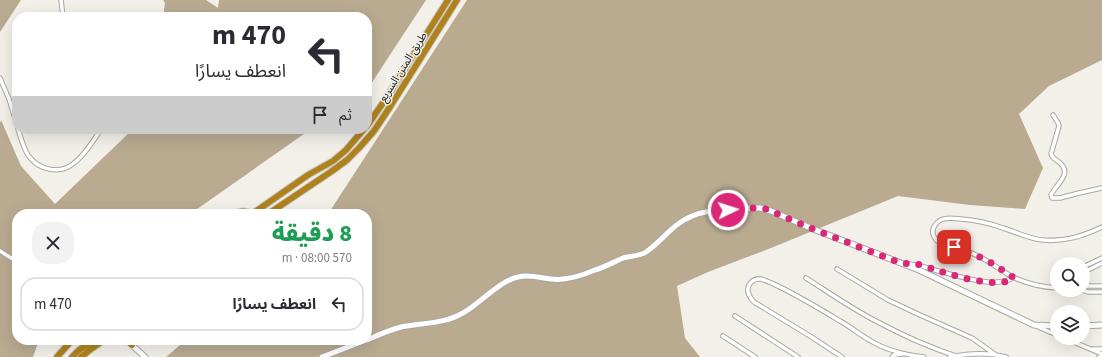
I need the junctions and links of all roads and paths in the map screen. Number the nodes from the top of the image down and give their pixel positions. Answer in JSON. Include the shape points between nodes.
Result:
{"nodes":[{"id":1,"x":61,"y":0,"type":"edge"},
{"id":2,"x":448,"y":0,"type":"edge"},
{"id":3,"x":457,"y":0,"type":"edge"},
{"id":4,"x":62,"y":12,"type":"edge"},
{"id":5,"x":0,"y":78,"type":"edge"},
{"id":6,"x":12,"y":109,"type":"edge"},
{"id":7,"x":1053,"y":115,"type":"dead end"},
{"id":8,"x":372,"y":119,"type":"edge"},
{"id":9,"x":372,"y":133,"type":"edge"},
{"id":10,"x":20,"y":134,"type":"edge"},
{"id":11,"x":98,"y":134,"type":"edge"},
{"id":12,"x":360,"y":134,"type":"edge"},
{"id":13,"x":371,"y":134,"type":"edge"},
{"id":14,"x":1102,"y":188,"type":"edge"},
{"id":15,"x":258,"y":209,"type":"edge"},
{"id":16,"x":275,"y":209,"type":"edge"},
{"id":17,"x":1102,"y":227,"type":"edge"},
{"id":18,"x":0,"y":251,"type":"edge"},
{"id":19,"x":12,"y":258,"type":"edge"},
{"id":20,"x":1102,"y":258,"type":"edge"},
{"id":21,"x":1102,"y":263,"type":"edge"},
{"id":22,"x":903,"y":264,"type":"junction"},
{"id":23,"x":1090,"y":264,"type":"edge"},
{"id":24,"x":837,"y":269,"type":"dead end"},
{"id":25,"x":1090,"y":269,"type":"edge"},
{"id":26,"x":806,"y":278,"type":"dead end"},
{"id":27,"x":1014,"y":278,"type":"junction"},
{"id":28,"x":1102,"y":286,"type":"edge"},
{"id":29,"x":1050,"y":287,"type":"edge"},
{"id":30,"x":1090,"y":287,"type":"edge"},
{"id":31,"x":1090,"y":292,"type":"edge"},
{"id":32,"x":1102,"y":292,"type":"edge"},
{"id":33,"x":735,"y":316,"type":"dead end"},
{"id":34,"x":1034,"y":325,"type":"junction"},
{"id":35,"x":1102,"y":325,"type":"edge"},
{"id":36,"x":1050,"y":326,"type":"edge"},
{"id":37,"x":1090,"y":326,"type":"edge"},
{"id":38,"x":1050,"y":332,"type":"edge"},
{"id":39,"x":722,"y":336,"type":"dead end"},
{"id":40,"x":372,"y":338,"type":"edge"},
{"id":41,"x":68,"y":345,"type":"edge"},
{"id":42,"x":86,"y":345,"type":"edge"},
{"id":43,"x":96,"y":345,"type":"edge"},
{"id":44,"x":133,"y":345,"type":"edge"},
{"id":45,"x":353,"y":345,"type":"edge"},
{"id":46,"x":1081,"y":345,"type":"edge"},
{"id":47,"x":1091,"y":349,"type":"junction"},
{"id":48,"x":1102,"y":349,"type":"edge"},
{"id":49,"x":904,"y":353,"type":"junction"},
{"id":50,"x":996,"y":354,"type":"junction"},
{"id":51,"x":956,"y":356,"type":"junction"},
{"id":52,"x":1101,"y":356,"type":"edge"},
{"id":53,"x":57,"y":357,"type":"edge"},
{"id":54,"x":72,"y":357,"type":"edge"},
{"id":55,"x":81,"y":357,"type":"edge"},
{"id":56,"x":145,"y":357,"type":"edge"},
{"id":57,"x":322,"y":357,"type":"edge"},
{"id":58,"x":755,"y":357,"type":"edge"},
{"id":59,"x":798,"y":357,"type":"edge"},
{"id":60,"x":842,"y":357,"type":"edge"},
{"id":61,"x":892,"y":357,"type":"edge"},
{"id":62,"x":924,"y":357,"type":"edge"},
{"id":63,"x":950,"y":357,"type":"edge"},
{"id":64,"x":1006,"y":357,"type":"edge"}],
"edges":[{"from":1,"to":4,"type":"street"},
{"from":2,"to":8,"type":"highway","name":"طريق المتن السريع"},
{"from":3,"to":9,"type":"highway","name":"طريق المتن السريع"},
{"from":5,"to":6,"type":"street"},
{"from":7,"to":14,"type":"street","via":[[1059,126],[1051,154],[1064,168],[1064,172],[1052,192],[1052,198]]},
{"from":10,"to":11,"type":"street","via":[[29,157],[44,168],[57,170],[75,163]]},
{"from":12,"to":15,"type":"highway","via":[[333,160]]},
{"from":13,"to":16,"type":"highway","name":"طريق المتن السريع","via":[[347,160]]},
{"from":17,"to":27,"type":"street","via":[[1063,240],[1038,240],[982,221],[945,218],[936,224],[933,234],[938,241],[976,255]]},
{"from":18,"to":19,"type":"street"},
{"from":20,"to":23,"type":"street"},
{"from":21,"to":25,"type":"street"},
{"from":22,"to":27,"type":"street","via":[[913,264],[993,283]]},
{"from":22,"to":34,"type":"main road"},
{"from":22,"to":40,"type":"main road","via":[[766,209],[711,211],[691,216],[681,222],[645,253],[623,258],[597,270],[569,278],[555,280],[531,276],[517,277],[455,317],[395,329]]},
{"from":24,"to":50,"type":"street","via":[[888,300],[972,338]]},
{"from":26,"to":51,"type":"street","via":[[873,320]]},
{"from":27,"to":29,"type":"street"},
{"from":28,"to":30,"type":"street"},
{"from":31,"to":32,"type":"street"},
{"from":33,"to":59,"type":"street"},
{"from":34,"to":36,"type":"main road"},
{"from":34,"to":38,"type":"street"},
{"from":35,"to":37,"type":"main road"},
{"from":39,"to":58,"type":"street"},
{"from":41,"to":53,"type":"highway"},
{"from":42,"to":54,"type":"highway"},
{"from":43,"to":55,"type":"highway"},
{"from":44,"to":56,"type":"main road"},
{"from":45,"to":57,"type":"main road"},
{"from":46,"to":47,"type":"street"},
{"from":47,"to":48,"type":"street"},
{"from":47,"to":52,"type":"street"},
{"from":49,"to":60,"type":"street","via":[[871,341],[841,321],[775,285],[761,280],[750,282],[748,294],[754,302]]},
{"from":49,"to":61,"type":"street"},
{"from":49,"to":62,"type":"street"},
{"from":50,"to":51,"type":"street"},
{"from":50,"to":64,"type":"street"},
{"from":51,"to":63,"type":"street"}]}
